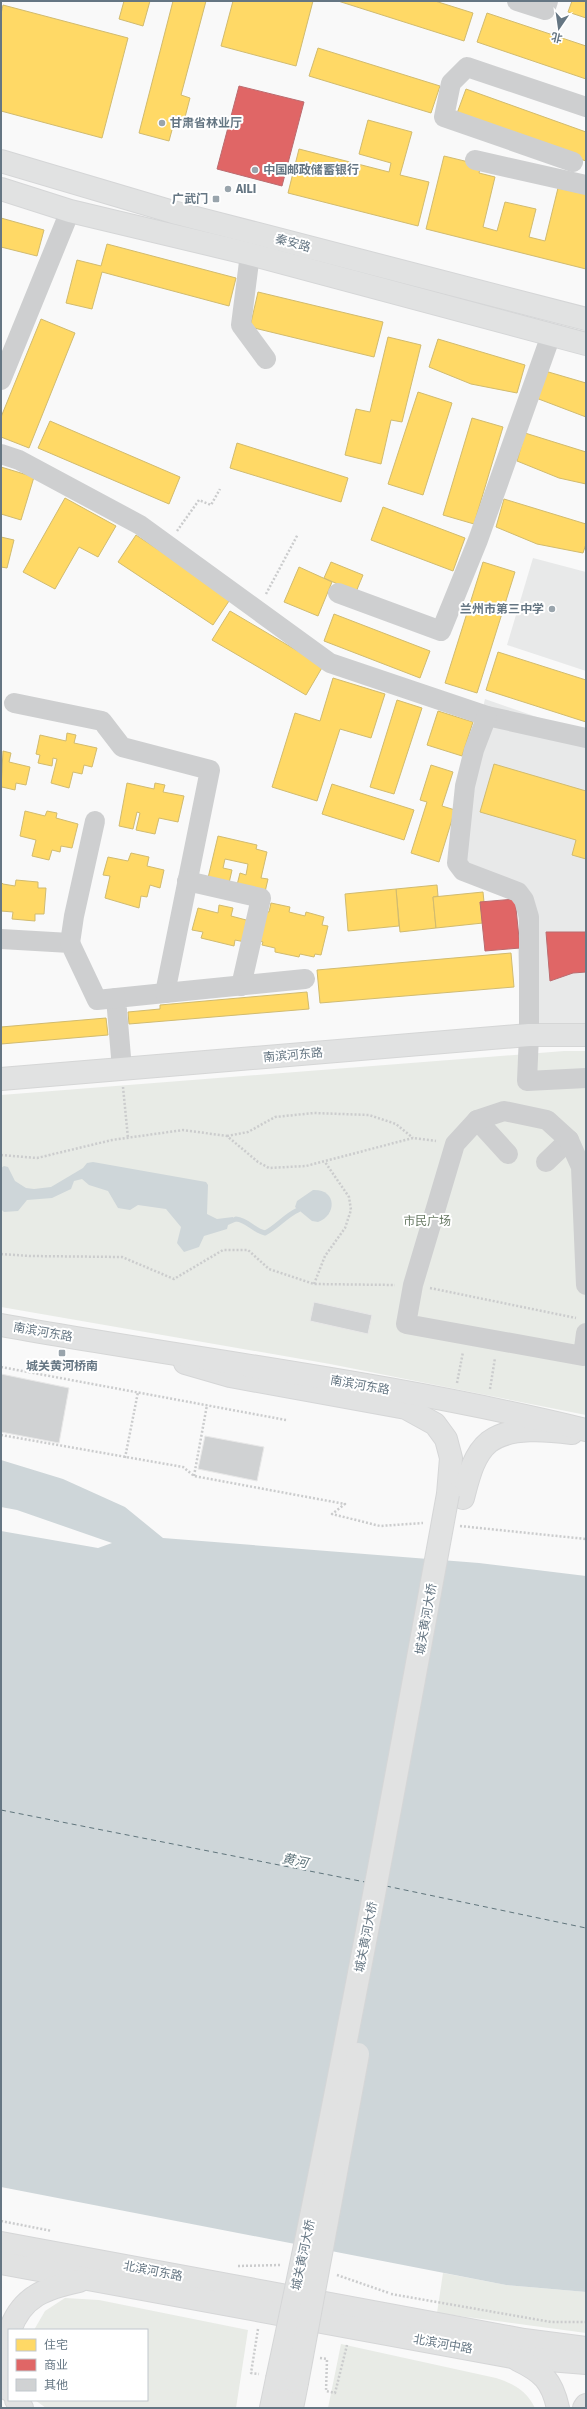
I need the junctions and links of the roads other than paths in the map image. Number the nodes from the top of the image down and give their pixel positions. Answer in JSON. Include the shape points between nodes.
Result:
{"nodes":[{"id":1,"x":517,"y":1,"type":"edge"},
{"id":2,"x":548,"y":1,"type":"edge"},
{"id":3,"x":586,"y":107,"type":"edge"},
{"id":4,"x":475,"y":160,"type":"dead end"},
{"id":5,"x":1,"y":161,"type":"edge"},
{"id":6,"x":573,"y":162,"type":"dead end"},
{"id":7,"x":586,"y":185,"type":"edge"},
{"id":8,"x":1,"y":189,"type":"edge"},
{"id":9,"x":70,"y":211,"type":"junction"},
{"id":10,"x":250,"y":254,"type":"junction"},
{"id":11,"x":586,"y":319,"type":"edge"},
{"id":12,"x":551,"y":335,"type":"junction"},
{"id":13,"x":586,"y":344,"type":"edge"},
{"id":14,"x":266,"y":359,"type":"dead end"},
{"id":15,"x":1,"y":380,"type":"edge"},
{"id":16,"x":1,"y":454,"type":"edge"},
{"id":17,"x":338,"y":593,"type":"dead end"},
{"id":18,"x":14,"y":703,"type":"dead end"},
{"id":19,"x":487,"y":716,"type":"junction"},
{"id":20,"x":586,"y":738,"type":"edge"},
{"id":21,"x":95,"y":821,"type":"dead end"},
{"id":22,"x":187,"y":881,"type":"junction"},
{"id":23,"x":1,"y":939,"type":"edge"},
{"id":24,"x":70,"y":943,"type":"junction"},
{"id":25,"x":305,"y":979,"type":"dead end"},
{"id":26,"x":241,"y":986,"type":"junction"},
{"id":27,"x":164,"y":993,"type":"junction"},
{"id":28,"x":116,"y":998,"type":"junction"},
{"id":29,"x":530,"y":1035,"type":"junction"},
{"id":30,"x":586,"y":1035,"type":"edge"},
{"id":31,"x":122,"y":1069,"type":"junction"},
{"id":32,"x":586,"y":1078,"type":"edge"},
{"id":33,"x":1,"y":1079,"type":"edge"},
{"id":34,"x":477,"y":1120,"type":"junction"},
{"id":35,"x":569,"y":1140,"type":"junction"},
{"id":36,"x":508,"y":1154,"type":"dead end"},
{"id":37,"x":546,"y":1162,"type":"dead end"},
{"id":38,"x":586,"y":1285,"type":"edge"},
{"id":39,"x":1,"y":1324,"type":"edge"},
{"id":40,"x":582,"y":1326,"type":"edge"},
{"id":41,"x":131,"y":1348,"type":"junction"},
{"id":42,"x":586,"y":1430,"type":"edge"},
{"id":43,"x":586,"y":1435,"type":"edge"},
{"id":44,"x":456,"y":1496,"type":"junction"},
{"id":45,"x":1,"y":2242,"type":"edge"},
{"id":46,"x":68,"y":2255,"type":"junction"},
{"id":47,"x":5,"y":2266,"type":"edge"},
{"id":48,"x":310,"y":2267,"type":"junction"},
{"id":49,"x":89,"y":2279,"type":"junction"},
{"id":50,"x":302,"y":2309,"type":"junction"},
{"id":51,"x":10,"y":2329,"type":"edge"},
{"id":52,"x":8,"y":2345,"type":"edge"},
{"id":53,"x":560,"y":2346,"type":"junction"},
{"id":54,"x":586,"y":2348,"type":"edge"},
{"id":55,"x":512,"y":2357,"type":"junction"},
{"id":56,"x":586,"y":2363,"type":"edge"},
{"id":57,"x":278,"y":2377,"type":"junction"},
{"id":58,"x":1,"y":2378,"type":"edge"},
{"id":59,"x":8,"y":2382,"type":"edge"},
{"id":60,"x":8,"y":2389,"type":"edge"},
{"id":61,"x":1,"y":2402,"type":"edge"},
{"id":62,"x":586,"y":2405,"type":"edge"},
{"id":63,"x":5,"y":2408,"type":"edge"},
{"id":64,"x":271,"y":2408,"type":"edge"},
{"id":65,"x":292,"y":2408,"type":"edge"},
{"id":66,"x":558,"y":2408,"type":"edge"},
{"id":67,"x":584,"y":2408,"type":"edge"}],
"edges":[{"from":1,"to":2,"type":"street","via":[[545,10]]},
{"from":3,"to":6,"type":"street","via":[[467,67],[451,83],[444,117]]},
{"from":4,"to":7,"type":"street"},
{"from":5,"to":11,"type":"main road","name":"秦安路","via":[[174,212]]},
{"from":8,"to":9,"type":"main road","name":"秦安路"},
{"from":9,"to":10,"type":"main road","name":"秦安路"},
{"from":9,"to":15,"type":"street"},
{"from":10,"to":12,"type":"main road","name":"秦安路"},
{"from":10,"to":14,"type":"street","via":[[241,325]]},
{"from":12,"to":13,"type":"main road","name":"秦安路"},
{"from":12,"to":17,"type":"street","via":[[478,540],[441,631]]},
{"from":16,"to":19,"type":"street","via":[[19,460],[140,525],[330,662]]},
{"from":18,"to":22,"type":"street","via":[[102,721],[122,747],[210,770]]},
{"from":19,"to":20,"type":"street"},
{"from":19,"to":29,"type":"street","via":[[474,750],[465,786],[457,863],[463,871],[518,892],[524,900],[529,917]]},
{"from":21,"to":24,"type":"street"},
{"from":22,"to":26,"type":"street","via":[[261,898]]},
{"from":22,"to":27,"type":"street"},
{"from":23,"to":24,"type":"street"},
{"from":24,"to":28,"type":"street","via":[[97,1000]]},
{"from":25,"to":26,"type":"street"},
{"from":26,"to":27,"type":"street"},
{"from":27,"to":28,"type":"street"},
{"from":28,"to":31,"type":"street"},
{"from":29,"to":30,"type":"main road","name":"南滨河东路"},
{"from":29,"to":31,"type":"main road","name":"南滨河东路"},
{"from":29,"to":32,"type":"street","via":[[527,1081]]},
{"from":31,"to":33,"type":"main road","name":"南滨河东路"},
{"from":34,"to":35,"type":"street","via":[[504,1110],[547,1120]]},
{"from":34,"to":36,"type":"street"},
{"from":34,"to":40,"type":"street","via":[[455,1144],[413,1285],[406,1324],[583,1356]]},
{"from":35,"to":37,"type":"street"},
{"from":35,"to":38,"type":"street","via":[[581,1167]]},
{"from":39,"to":41,"type":"main road","name":"南滨河东路"},
{"from":41,"to":42,"type":"main road","name":"南滨河东路","via":[[344,1382],[531,1417]]},
{"from":41,"to":44,"type":"main road","name":"南滨河东路","via":[[230,1376],[406,1408],[435,1424],[446,1439]]},
{"from":43,"to":44,"type":"main road","via":[[556,1431],[523,1432],[505,1435],[489,1442],[476,1458]]},
{"from":44,"to":48,"type":"main road","name":"城关黄河大桥","bridge":true},
{"from":45,"to":46,"type":"main road","name":"北滨河东路"},
{"from":46,"to":47,"type":"main road","via":[[33,2257]]},
{"from":46,"to":50,"type":"main road","name":"北滨河东路"},
{"from":47,"to":49,"type":"main road","name":"北滨河东路"},
{"from":48,"to":57,"type":"main road","name":"城关黄河大桥","bridge":true},
{"from":48,"to":57,"type":"main road","name":"城关黄河大桥","bridge":true,"via":[[302,2353]]},
{"from":49,"to":50,"type":"main road","name":"北滨河东路","via":[[261,2311]]},
{"from":49,"to":51,"type":"main road","via":[[50,2288],[37,2295],[16,2314]]},
{"from":50,"to":53,"type":"main road","name":"北滨河中路"},
{"from":50,"to":55,"type":"main road","name":"北滨河中路","via":[[351,2327]]},
{"from":52,"to":59,"type":"main road"},
{"from":53,"to":54,"type":"main road","name":"北滨河中路"},
{"from":53,"to":56,"type":"main road"},
{"from":55,"to":56,"type":"main road","name":"北滨河中路"},
{"from":55,"to":66,"type":"main road","via":[[536,2369],[549,2381]]},
{"from":57,"to":64,"type":"main road"},
{"from":57,"to":65,"type":"main road"},
{"from":58,"to":60,"type":"main road"},
{"from":61,"to":63,"type":"main road"},
{"from":62,"to":67,"type":"main road"}]}
